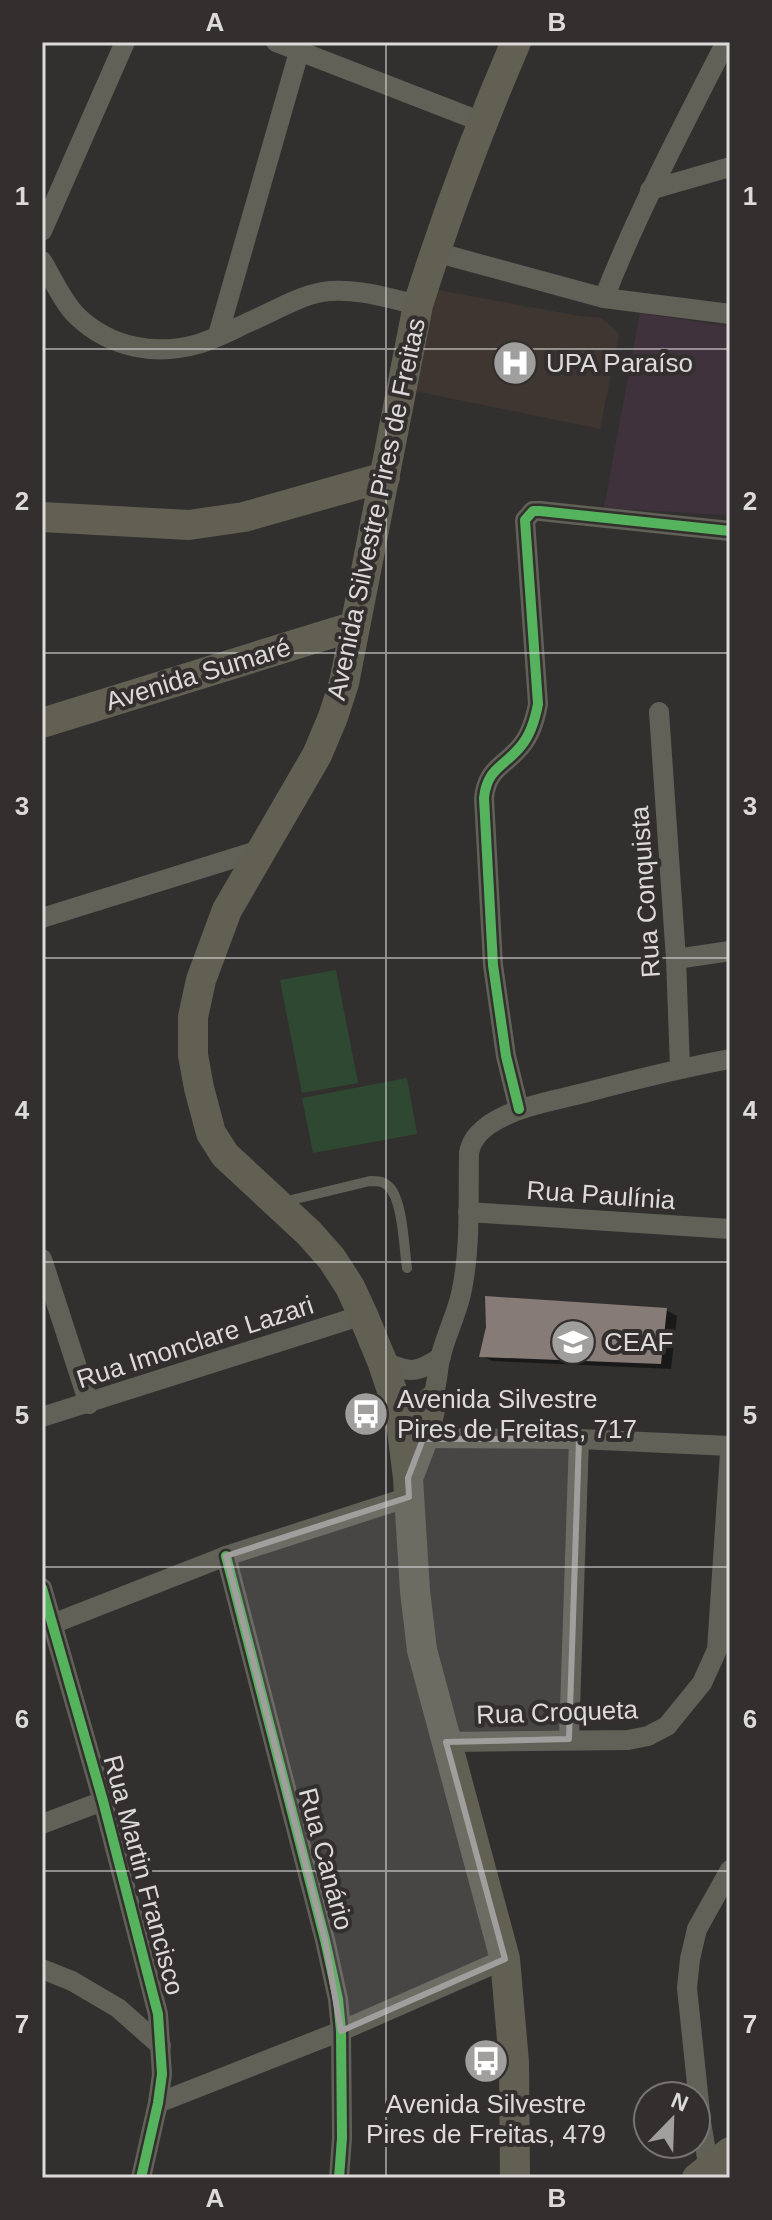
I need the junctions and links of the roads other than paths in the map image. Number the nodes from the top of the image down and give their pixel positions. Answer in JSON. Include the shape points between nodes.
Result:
{"nodes":[{"id":1,"x":125,"y":42,"type":"edge"},
{"id":2,"x":276,"y":42,"type":"edge"},
{"id":3,"x":516,"y":42,"type":"edge"},
{"id":4,"x":726,"y":42,"type":"edge"},
{"id":5,"x":299,"y":52,"type":"junction"},
{"id":6,"x":482,"y":122,"type":"junction"},
{"id":7,"x":730,"y":167,"type":"edge"},
{"id":8,"x":650,"y":190,"type":"junction"},
{"id":9,"x":42,"y":231,"type":"edge"},
{"id":10,"x":435,"y":252,"type":"junction"},
{"id":11,"x":42,"y":261,"type":"edge"},
{"id":12,"x":604,"y":298,"type":"junction"},
{"id":13,"x":418,"y":305,"type":"junction"},
{"id":14,"x":730,"y":314,"type":"edge"},
{"id":15,"x":218,"y":335,"type":"junction"},
{"id":16,"x":385,"y":477,"type":"junction"},
{"id":17,"x":42,"y":517,"type":"edge"},
{"id":18,"x":730,"y":531,"type":"edge"},
{"id":19,"x":355,"y":626,"type":"junction"},
{"id":20,"x":659,"y":712,"type":"dead end"},
{"id":21,"x":42,"y":723,"type":"edge"},
{"id":22,"x":263,"y":849,"type":"junction"},
{"id":23,"x":42,"y":918,"type":"edge"},
{"id":24,"x":730,"y":951,"type":"edge"},
{"id":25,"x":676,"y":959,"type":"junction"},
{"id":26,"x":730,"y":1059,"type":"edge"},
{"id":27,"x":680,"y":1068,"type":"junction"},
{"id":28,"x":519,"y":1109,"type":"junction"},
{"id":29,"x":277,"y":1203,"type":"junction"},
{"id":30,"x":468,"y":1212,"type":"junction"},
{"id":31,"x":730,"y":1229,"type":"edge"},
{"id":32,"x":42,"y":1259,"type":"edge"},
{"id":33,"x":407,"y":1268,"type":"dead end"},
{"id":34,"x":363,"y":1315,"type":"junction"},
{"id":35,"x":441,"y":1357,"type":"junction"},
{"id":36,"x":382,"y":1361,"type":"junction"},
{"id":37,"x":432,"y":1401,"type":"joint"},
{"id":38,"x":89,"y":1404,"type":"junction"},
{"id":39,"x":42,"y":1417,"type":"edge"},
{"id":40,"x":409,"y":1430,"type":"junction"},
{"id":41,"x":579,"y":1439,"type":"junction"},
{"id":42,"x":730,"y":1446,"type":"edge"},
{"id":43,"x":730,"y":1453,"type":"edge"},
{"id":44,"x":409,"y":1488,"type":"junction"},
{"id":45,"x":226,"y":1556,"type":"junction"},
{"id":46,"x":42,"y":1588,"type":"edge"},
{"id":47,"x":47,"y":1626,"type":"edge"},
{"id":48,"x":569,"y":1739,"type":"junction"},
{"id":49,"x":446,"y":1742,"type":"junction"},
{"id":50,"x":103,"y":1801,"type":"junction"},
{"id":51,"x":42,"y":1824,"type":"edge"},
{"id":52,"x":730,"y":1870,"type":"edge"},
{"id":53,"x":505,"y":1959,"type":"junction"},
{"id":54,"x":42,"y":1969,"type":"edge"},
{"id":55,"x":341,"y":2031,"type":"junction"},
{"id":56,"x":161,"y":2046,"type":"junction"},
{"id":57,"x":158,"y":2103,"type":"junction"},
{"id":58,"x":712,"y":2167,"type":"edge"},
{"id":59,"x":141,"y":2178,"type":"edge"},
{"id":60,"x":339,"y":2178,"type":"edge"},
{"id":61,"x":515,"y":2178,"type":"edge"}],
"edges":[{"from":1,"to":9,"type":"street"},
{"from":2,"to":5,"type":"street"},
{"from":3,"to":6,"type":"main road","name":"Avenida Silvestre Pires de Freitas"},
{"from":4,"to":8,"type":"street"},
{"from":5,"to":6,"type":"street"},
{"from":5,"to":15,"type":"street"},
{"from":6,"to":10,"type":"main road","name":"Avenida Silvestre Pires de Freitas"},
{"from":7,"to":8,"type":"street"},
{"from":8,"to":12,"type":"street"},
{"from":10,"to":12,"type":"street"},
{"from":10,"to":13,"type":"main road","name":"Avenida Silvestre Pires de Freitas"},
{"from":11,"to":15,"type":"street","via":[[77,316],[128,347],[162,350]]},
{"from":12,"to":14,"type":"street"},
{"from":13,"to":15,"type":"street","via":[[340,290],[321,292]]},
{"from":13,"to":16,"type":"main road","name":"Avenida Silvestre Pires de Freitas"},
{"from":16,"to":17,"type":"main road","via":[[244,517],[189,525]]},
{"from":16,"to":19,"type":"main road","name":"Avenida Silvestre Pires de Freitas"},
{"from":18,"to":28,"type":"street","via":[[540,511],[525,520],[536,717],[523,744],[489,775],[484,798],[493,965]]},
{"from":19,"to":21,"type":"main road","name":"Avenida Sumaré"},
{"from":19,"to":22,"type":"main road","name":"Avenida Silvestre Pires de Freitas","via":[[333,717]]},
{"from":20,"to":25,"type":"street","name":"Rua Conquista"},
{"from":22,"to":23,"type":"street"},
{"from":22,"to":29,"type":"main road","name":"Avenida Silvestre Pires de Freitas","via":[[227,910],[201,980],[193,1017],[193,1055],[211,1133],[225,1155]]},
{"from":24,"to":25,"type":"street"},
{"from":25,"to":27,"type":"street","name":"Rua Conquista"},
{"from":26,"to":27,"type":"street"},
{"from":27,"to":28,"type":"street"},
{"from":28,"to":30,"type":"street","via":[[492,1123],[471,1143]]},
{"from":29,"to":33,"type":"lane","via":[[381,1181],[397,1198]]},
{"from":29,"to":34,"type":"main road","name":"Avenida Silvestre Pires de Freitas","via":[[332,1259]]},
{"from":30,"to":31,"type":"street","name":"Rua Paulínia"},
{"from":30,"to":35,"type":"street","via":[[461,1293]]},
{"from":32,"to":38,"type":"street"},
{"from":34,"to":36,"type":"main road","name":"Avenida Silvestre Pires de Freitas"},
{"from":34,"to":38,"type":"street","name":"Rua Imonclare Lazari"},
{"from":35,"to":36,"type":"street","via":[[414,1371]]},
{"from":35,"to":37,"type":"street"},
{"from":36,"to":40,"type":"main road","name":"Avenida Silvestre Pires de Freitas"},
{"from":37,"to":40,"type":"main road"},
{"from":38,"to":39,"type":"street","name":"Rua Imonclare Lazari"},
{"from":40,"to":41,"type":"street"},
{"from":40,"to":44,"type":"main road"},
{"from":41,"to":42,"type":"street"},
{"from":41,"to":48,"type":"street"},
{"from":43,"to":48,"type":"street","name":"Rua Croqueta","via":[[717,1650],[706,1675],[667,1726],[648,1736]]},
{"from":44,"to":45,"type":"street"},
{"from":44,"to":49,"type":"main road","via":[[422,1650]]},
{"from":45,"to":47,"type":"street"},
{"from":45,"to":55,"type":"street","name":"Rua Canário","via":[[325,1940]]},
{"from":46,"to":47,"type":"street","name":"Rua Martin Francisco"},
{"from":47,"to":50,"type":"street","name":"Rua Martin Francisco"},
{"from":48,"to":49,"type":"street","name":"Rua Croqueta"},
{"from":49,"to":53,"type":"main road"},
{"from":50,"to":51,"type":"street"},
{"from":50,"to":56,"type":"street","name":"Rua Martin Francisco","via":[[154,1999]]},
{"from":52,"to":58,"type":"street","via":[[697,1929],[687,1988],[701,2122]]},
{"from":53,"to":55,"type":"street"},
{"from":53,"to":61,"type":"main road","via":[[514,2062]]},
{"from":54,"to":56,"type":"street","via":[[118,2008]]},
{"from":55,"to":57,"type":"street"},
{"from":55,"to":60,"type":"street","name":"Rua Canário"},
{"from":56,"to":57,"type":"street","name":"Rua Martin Francisco"},
{"from":57,"to":59,"type":"street","name":"Rua Martin Francisco"}]}
